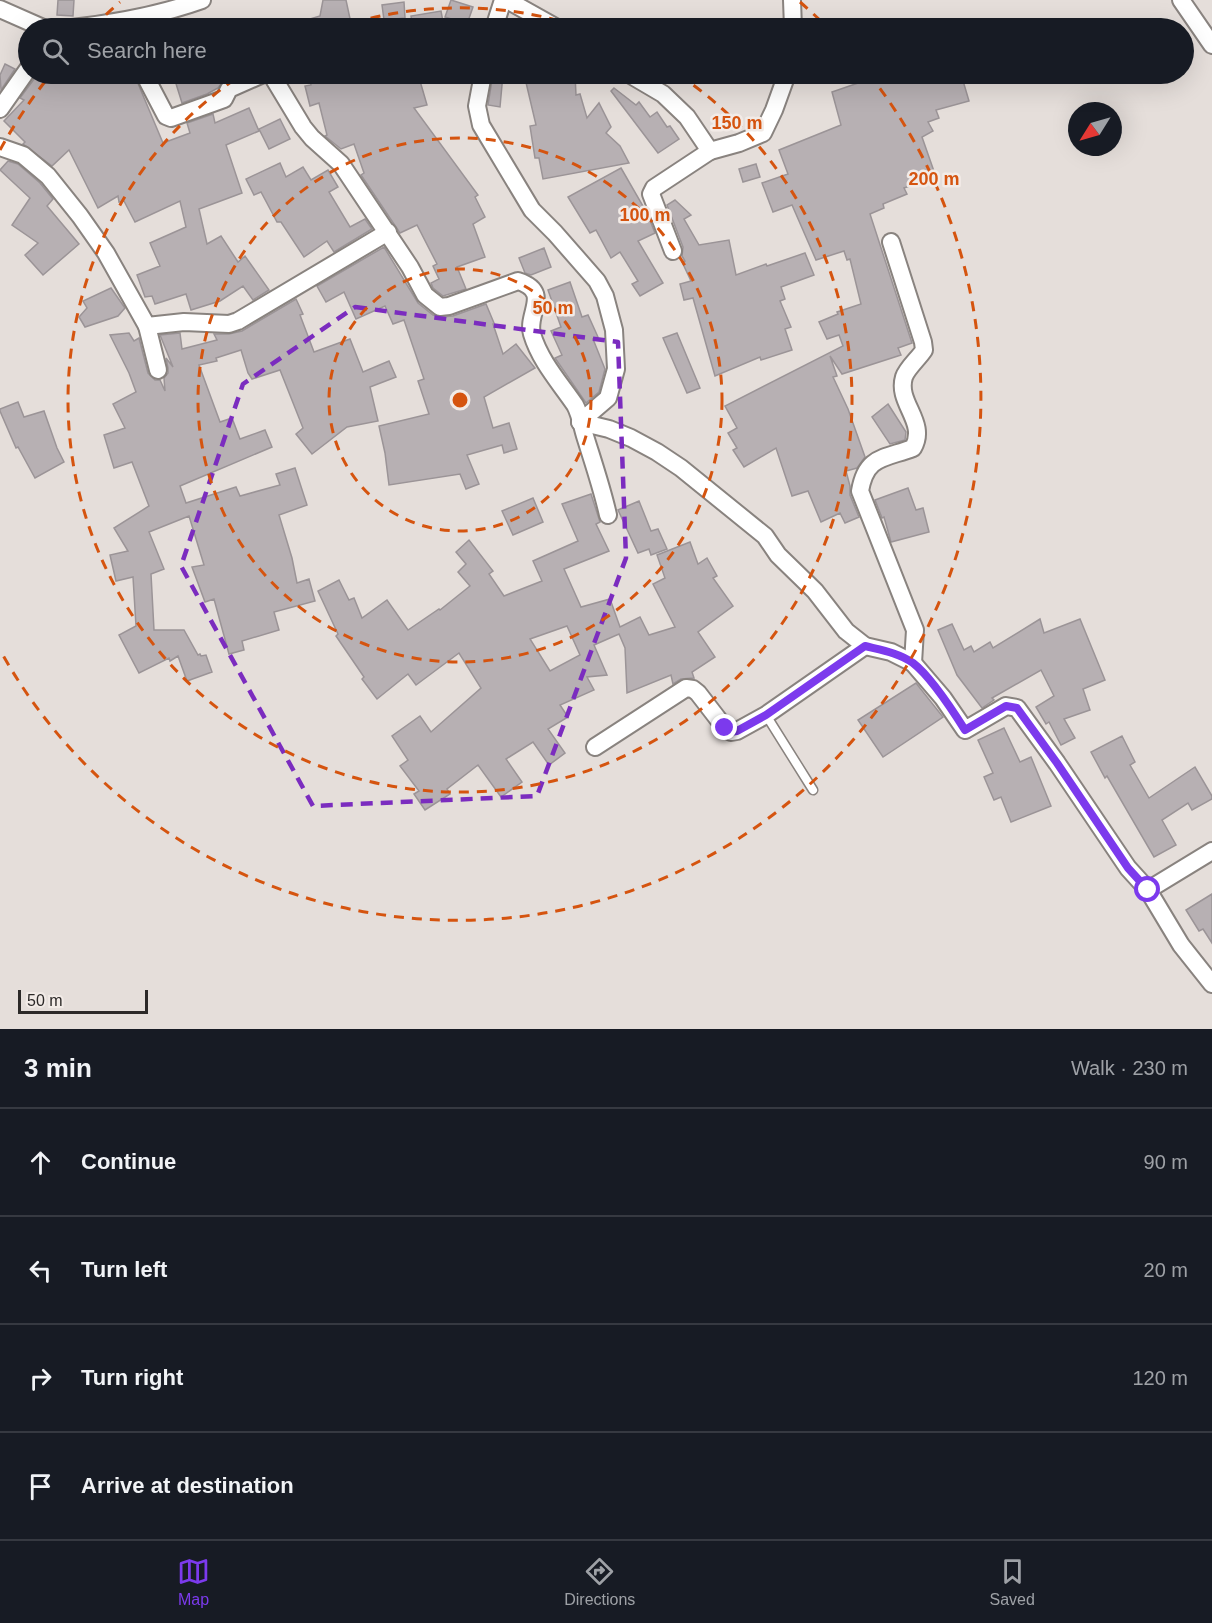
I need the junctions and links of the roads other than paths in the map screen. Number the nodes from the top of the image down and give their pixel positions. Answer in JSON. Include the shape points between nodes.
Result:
{"nodes":[{"id":1,"x":202,"y":0,"type":"edge"},
{"id":2,"x":505,"y":0,"type":"edge"},
{"id":3,"x":792,"y":0,"type":"edge"},
{"id":4,"x":1181,"y":0,"type":"edge"},
{"id":5,"x":0,"y":9,"type":"edge"},
{"id":6,"x":20,"y":18,"type":"edge"},
{"id":7,"x":147,"y":18,"type":"edge"},
{"id":8,"x":498,"y":18,"type":"edge"},
{"id":9,"x":538,"y":18,"type":"edge"},
{"id":10,"x":793,"y":18,"type":"edge"},
{"id":11,"x":1193,"y":18,"type":"edge"},
{"id":12,"x":1194,"y":19,"type":"edge"},
{"id":13,"x":1212,"y":45,"type":"edge"},
{"id":14,"x":18,"y":83,"type":"edge"},
{"id":15,"x":149,"y":84,"type":"edge"},
{"id":16,"x":240,"y":84,"type":"edge"},
{"id":17,"x":277,"y":84,"type":"edge"},
{"id":18,"x":481,"y":84,"type":"edge"},
{"id":19,"x":646,"y":84,"type":"edge"},
{"id":20,"x":784,"y":84,"type":"edge"},
{"id":21,"x":0,"y":109,"type":"edge"},
{"id":22,"x":0,"y":147,"type":"edge"},
{"id":23,"x":710,"y":151,"type":"junction"},
{"id":24,"x":388,"y":232,"type":"junction"},
{"id":25,"x":891,"y":242,"type":"dead end"},
{"id":26,"x":673,"y":251,"type":"dead end"},
{"id":27,"x":147,"y":326,"type":"junction"},
{"id":28,"x":158,"y":370,"type":"dead end"},
{"id":29,"x":580,"y":422,"type":"junction"},
{"id":30,"x":608,"y":515,"type":"dead end"},
{"id":31,"x":865,"y":646,"type":"junction"},
{"id":32,"x":913,"y":663,"type":"junction"},
{"id":33,"x":766,"y":715,"type":"junction"},
{"id":34,"x":595,"y":747,"type":"dead end"},
{"id":35,"x":813,"y":790,"type":"dead end"},
{"id":36,"x":1212,"y":851,"type":"edge"},
{"id":37,"x":1148,"y":890,"type":"junction"},
{"id":38,"x":1212,"y":984,"type":"edge"}],
"edges":[{"from":1,"to":7,"type":"street"},
{"from":2,"to":8,"type":"street"},
{"from":2,"to":9,"type":"street"},
{"from":3,"to":10,"type":"street"},
{"from":4,"to":11,"type":"street"},
{"from":5,"to":6,"type":"street"},
{"from":12,"to":13,"type":"street"},
{"from":14,"to":21,"type":"street"},
{"from":15,"to":16,"type":"street","via":[[166,116],[171,118],[224,99],[229,89]]},
{"from":17,"to":24,"type":"street","via":[[303,127],[341,164]]},
{"from":18,"to":29,"type":"street","via":[[477,106],[481,125],[532,210],[606,296],[614,330],[616,369],[608,398]]},
{"from":19,"to":23,"type":"street","via":[[687,117]]},
{"from":20,"to":23,"type":"street","via":[[763,133]]},
{"from":22,"to":27,"type":"street","via":[[23,155],[48,177],[106,253]]},
{"from":23,"to":26,"type":"street","via":[[654,188],[651,194]]},
{"from":24,"to":27,"type":"street","via":[[238,321]]},
{"from":24,"to":29,"type":"street","via":[[425,295],[440,307],[518,281],[528,284],[537,305],[532,335],[576,407]]},
{"from":25,"to":32,"type":"street","via":[[923,342],[924,350],[905,375],[903,390],[918,431],[917,440],[913,448],[872,463],[863,474],[860,491],[915,630]]},
{"from":27,"to":28,"type":"street"},
{"from":29,"to":30,"type":"street"},
{"from":29,"to":31,"type":"street","via":[[631,438],[681,468],[765,536],[846,631]]},
{"from":31,"to":32,"type":"street","via":[[891,652]]},
{"from":31,"to":33,"type":"street"},
{"from":32,"to":37,"type":"street","via":[[944,698],[965,730],[1006,706],[1017,708],[1128,868]]},
{"from":33,"to":34,"type":"street","via":[[730,732],[698,693],[686,687]]},
{"from":33,"to":35,"type":"lane"},
{"from":36,"to":37,"type":"street"},
{"from":37,"to":38,"type":"street","via":[[1181,945]]}]}
